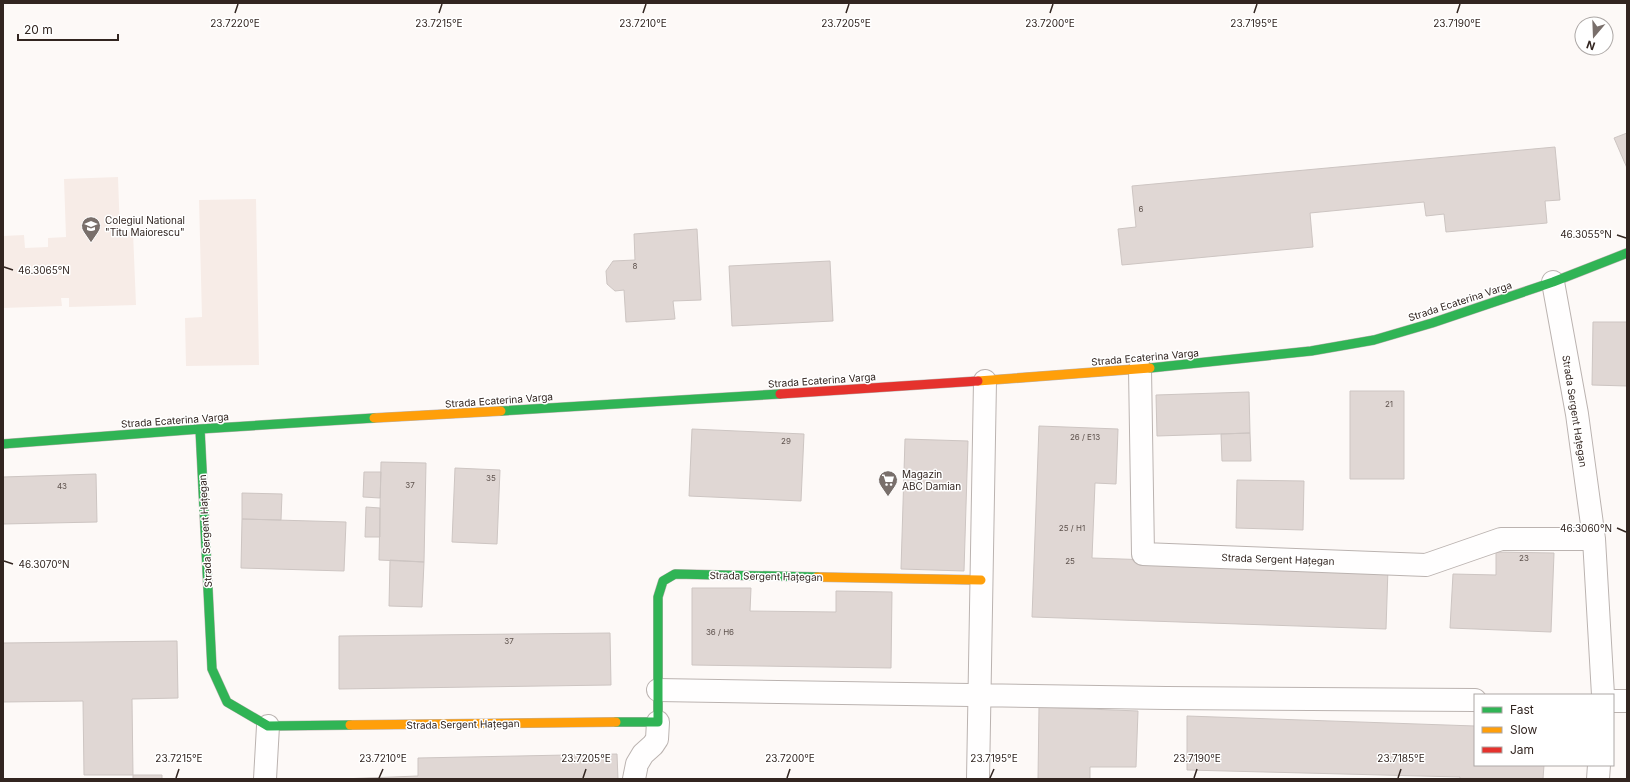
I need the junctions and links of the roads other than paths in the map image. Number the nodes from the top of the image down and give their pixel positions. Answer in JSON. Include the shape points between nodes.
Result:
{"nodes":[{"id":1,"x":1627,"y":253,"type":"edge"},
{"id":2,"x":1553,"y":282,"type":"junction"},
{"id":3,"x":1140,"y":369,"type":"junction"},
{"id":4,"x":985,"y":381,"type":"junction"},
{"id":5,"x":200,"y":429,"type":"junction"},
{"id":6,"x":3,"y":444,"type":"edge"},
{"id":7,"x":1594,"y":540,"type":"junction"},
{"id":8,"x":981,"y":580,"type":"junction"},
{"id":9,"x":658,"y":690,"type":"junction"},
{"id":10,"x":1604,"y":694,"type":"edge"},
{"id":11,"x":978,"y":695,"type":"junction"},
{"id":12,"x":1474,"y":700,"type":"edge"},
{"id":13,"x":1614,"y":701,"type":"edge"},
{"id":14,"x":1627,"y":701,"type":"edge"},
{"id":15,"x":658,"y":722,"type":"junction"},
{"id":16,"x":268,"y":726,"type":"junction"},
{"id":17,"x":1599,"y":766,"type":"edge"},
{"id":18,"x":265,"y":779,"type":"edge"},
{"id":19,"x":634,"y":779,"type":"edge"},
{"id":20,"x":978,"y":779,"type":"edge"},
{"id":21,"x":1598,"y":779,"type":"edge"}],
"edges":[{"from":1,"to":2,"type":"main road","name":"Strada Ecaterina Varga"},
{"from":2,"to":3,"type":"main road","name":"Strada Ecaterina Varga","via":[[1374,340],[1311,350]]},
{"from":2,"to":7,"type":"street","name":"Strada Sergent Hațegan","via":[[1577,414]]},
{"from":3,"to":4,"type":"main road","name":"Strada Ecaterina Varga"},
{"from":3,"to":7,"type":"street","name":"Strada Sergent Hațegan","via":[[1143,554],[1426,564],[1501,539]]},
{"from":4,"to":5,"type":"main road","name":"Strada Ecaterina Varga"},
{"from":4,"to":8,"type":"street"},
{"from":5,"to":6,"type":"main road","name":"Strada Ecaterina Varga"},
{"from":5,"to":16,"type":"main road","name":"Strada Sergent Hațegan","via":[[212,669],[227,702]]},
{"from":7,"to":10,"type":"street","name":"Strada Sergent Hațegan"},
{"from":8,"to":9,"type":"main road","name":"Strada Sergent Hațegan","via":[[675,574],[663,581],[658,597]]},
{"from":8,"to":11,"type":"street"},
{"from":9,"to":11,"type":"street"},
{"from":9,"to":15,"type":"main road","name":"Strada Sergent Hațegan"},
{"from":11,"to":12,"type":"street"},
{"from":11,"to":20,"type":"street"},
{"from":13,"to":14,"type":"street"},
{"from":15,"to":16,"type":"main road","name":"Strada Sergent Hațegan"},
{"from":15,"to":19,"type":"street","name":"Strada Sergent Hațegan","via":[[657,739],[637,764]]},
{"from":16,"to":18,"type":"street"},
{"from":17,"to":21,"type":"street"}]}
